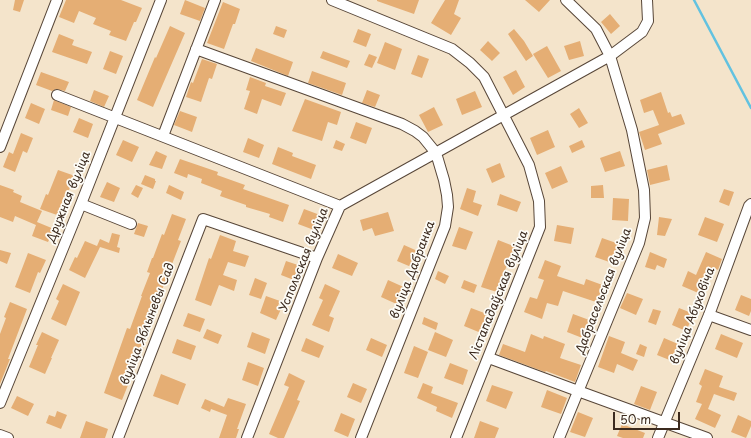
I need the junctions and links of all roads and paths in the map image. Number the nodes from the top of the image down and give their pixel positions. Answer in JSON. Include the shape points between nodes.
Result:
{"nodes":[{"id":1,"x":57,"y":0,"type":"edge"},
{"id":2,"x":161,"y":0,"type":"edge"},
{"id":3,"x":215,"y":0,"type":"edge"},
{"id":4,"x":332,"y":0,"type":"edge"},
{"id":5,"x":566,"y":0,"type":"edge"},
{"id":6,"x":647,"y":0,"type":"edge"},
{"id":7,"x":196,"y":49,"type":"junction"},
{"id":8,"x":610,"y":56,"type":"junction"},
{"id":9,"x":57,"y":95,"type":"dead end"},
{"id":10,"x":504,"y":115,"type":"junction"},
{"id":11,"x":115,"y":118,"type":"junction"},
{"id":12,"x":164,"y":136,"type":"junction"},
{"id":13,"x":0,"y":147,"type":"edge"},
{"id":14,"x":436,"y":153,"type":"junction"},
{"id":15,"x":81,"y":204,"type":"junction"},
{"id":16,"x":751,"y":204,"type":"edge"},
{"id":17,"x":340,"y":206,"type":"junction"},
{"id":18,"x":131,"y":224,"type":"dead end"},
{"id":19,"x":317,"y":258,"type":"junction"},
{"id":20,"x":709,"y":315,"type":"junction"},
{"id":21,"x":751,"y":330,"type":"edge"},
{"id":22,"x":489,"y":358,"type":"junction"},
{"id":23,"x":578,"y":391,"type":"junction"},
{"id":24,"x":0,"y":403,"type":"edge"},
{"id":25,"x":665,"y":422,"type":"junction"},
{"id":26,"x":0,"y":435,"type":"edge"},
{"id":27,"x":8,"y":438,"type":"edge"},
{"id":28,"x":118,"y":438,"type":"edge"},
{"id":29,"x":247,"y":438,"type":"edge"},
{"id":30,"x":361,"y":438,"type":"edge"},
{"id":31,"x":456,"y":438,"type":"edge"},
{"id":32,"x":559,"y":438,"type":"edge"},
{"id":33,"x":658,"y":438,"type":"edge"},
{"id":34,"x":707,"y":438,"type":"edge"}],
"edges":[{"from":1,"to":13,"type":"street"},
{"from":2,"to":11,"type":"street","name":"Дружная вуліца"},
{"from":3,"to":7,"type":"street"},
{"from":4,"to":10,"type":"street","name":"Лістападаўская вуліца","via":[[452,49],[484,77]]},
{"from":5,"to":8,"type":"street","name":"Дабрасельская вуліца","via":[[596,30]]},
{"from":6,"to":8,"type":"street","via":[[648,21],[642,32]]},
{"from":7,"to":12,"type":"street"},
{"from":7,"to":14,"type":"street","name":"вуліца Дабранка","via":[[402,124],[423,137]]},
{"from":8,"to":10,"type":"street"},
{"from":8,"to":23,"type":"street","name":"Дабрасельская вуліца","via":[[632,130],[644,190],[645,218],[639,243]]},
{"from":9,"to":11,"type":"street","name":"Успольская вуліца"},
{"from":10,"to":14,"type":"street"},
{"from":10,"to":22,"type":"street","name":"Лістападаўская вуліца","via":[[529,165],[539,201],[540,227]]},
{"from":11,"to":12,"type":"street","name":"Успольская вуліца"},
{"from":11,"to":15,"type":"street","name":"Дружная вуліца"},
{"from":12,"to":17,"type":"street","name":"Успольская вуліца"},
{"from":14,"to":17,"type":"street"},
{"from":14,"to":30,"type":"street","name":"вуліца Дабранка","via":[[447,194],[445,226]]},
{"from":15,"to":18,"type":"street"},
{"from":15,"to":24,"type":"street","name":"Дружная вуліца"},
{"from":16,"to":20,"type":"street","name":"вуліца Абуховіча","via":[[748,206]]},
{"from":17,"to":19,"type":"street","name":"Успольская вуліца"},
{"from":19,"to":28,"type":"street","name":"вуліца Яблыневы Сад","via":[[203,219]]},
{"from":19,"to":29,"type":"street","name":"Успольская вуліца"},
{"from":20,"to":21,"type":"street"},
{"from":20,"to":25,"type":"street","name":"вуліца Абуховіча"},
{"from":22,"to":23,"type":"street"},
{"from":22,"to":31,"type":"street","name":"Лістападаўская вуліца"},
{"from":23,"to":25,"type":"street"},
{"from":23,"to":32,"type":"street","name":"Дабрасельская вуліца"},
{"from":25,"to":33,"type":"street","name":"вуліца Абуховіча"},
{"from":25,"to":34,"type":"street"},
{"from":26,"to":27,"type":"street"}]}
